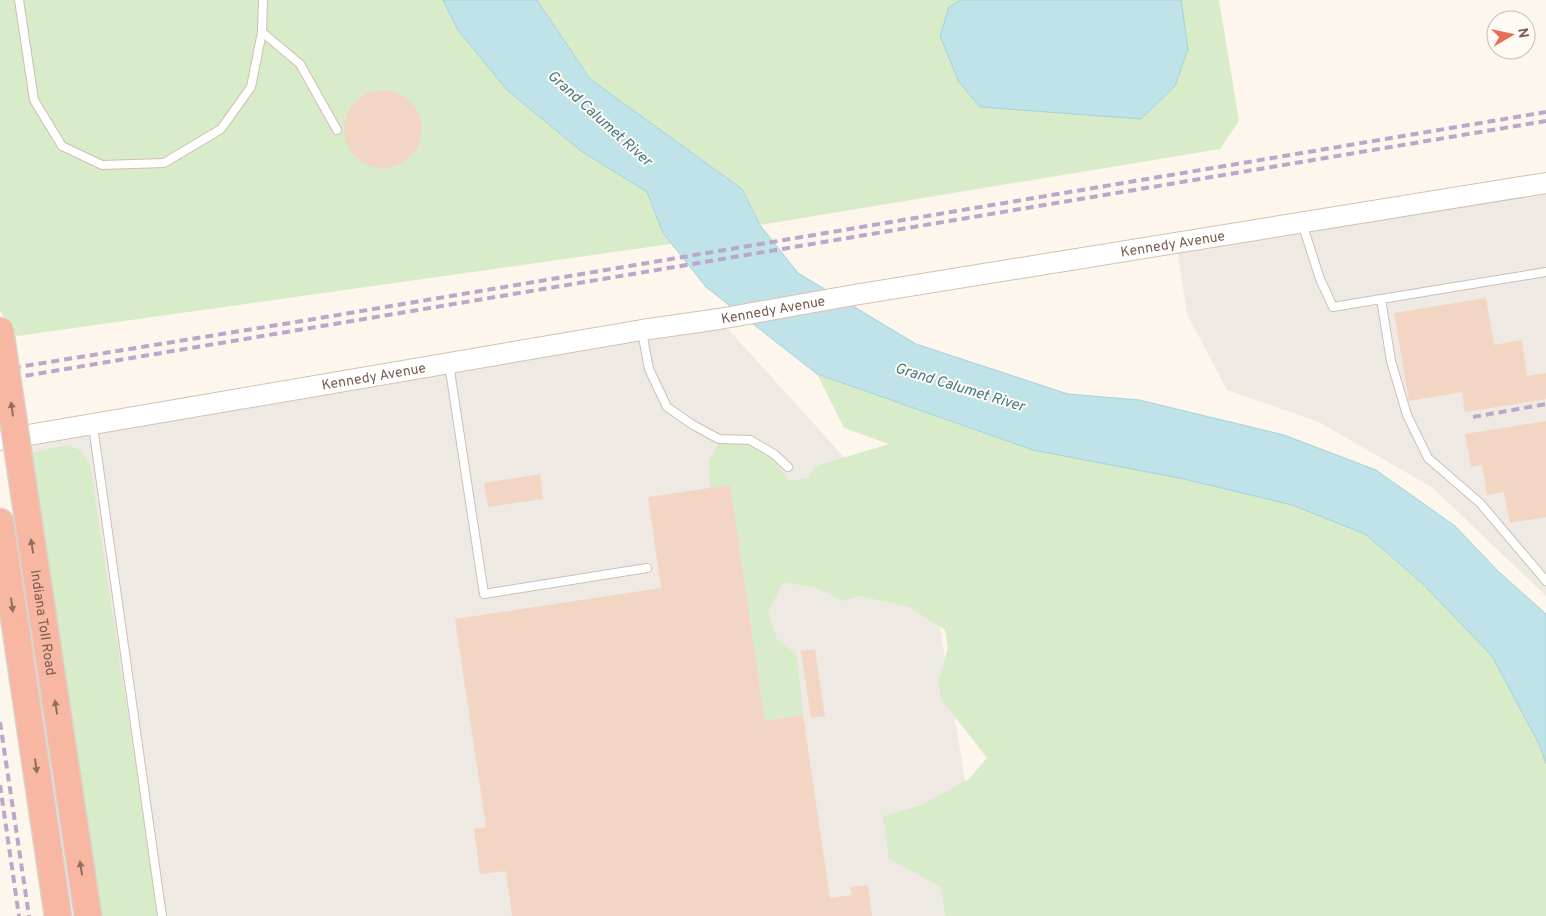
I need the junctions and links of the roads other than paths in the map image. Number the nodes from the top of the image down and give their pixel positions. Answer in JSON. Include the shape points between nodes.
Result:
{"nodes":[{"id":1,"x":20,"y":0,"type":"edge"},
{"id":2,"x":263,"y":0,"type":"edge"},
{"id":3,"x":262,"y":32,"type":"junction"},
{"id":4,"x":337,"y":130,"type":"dead end"},
{"id":5,"x":1546,"y":183,"type":"edge"},
{"id":6,"x":1302,"y":223,"type":"junction"},
{"id":7,"x":1546,"y":272,"type":"edge"},
{"id":8,"x":1381,"y":299,"type":"junction"},
{"id":9,"x":0,"y":330,"type":"edge"},
{"id":10,"x":642,"y":330,"type":"junction"},
{"id":11,"x":449,"y":364,"type":"junction"},
{"id":12,"x":93,"y":424,"type":"junction"},
{"id":13,"x":0,"y":440,"type":"edge"},
{"id":14,"x":788,"y":467,"type":"dead end"},
{"id":15,"x":0,"y":522,"type":"edge"},
{"id":16,"x":646,"y":568,"type":"dead end"},
{"id":17,"x":1546,"y":581,"type":"edge"},
{"id":18,"x":58,"y":916,"type":"edge"},
{"id":19,"x":88,"y":916,"type":"edge"},
{"id":20,"x":162,"y":916,"type":"edge"}],
"edges":[{"from":1,"to":3,"type":"lane","via":[[34,100],[62,146],[102,165],[164,163],[220,128],[251,87]]},
{"from":2,"to":3,"type":"lane"},
{"from":3,"to":4,"type":"lane","via":[[300,64]]},
{"from":5,"to":6,"type":"main road","name":"Kennedy Avenue"},
{"from":6,"to":8,"type":"lane","via":[[1332,306]]},
{"from":6,"to":10,"type":"main road","name":"Kennedy Avenue"},
{"from":7,"to":8,"type":"lane"},
{"from":8,"to":17,"type":"lane","via":[[1391,361],[1407,416],[1428,458],[1480,503]]},
{"from":19,"to":9,"type":"highway","name":"Indiana Toll Road","one_way":true,"bridge":true},
{"from":10,"to":11,"type":"main road","name":"Kennedy Avenue"},
{"from":10,"to":14,"type":"lane","via":[[650,369],[667,407],[719,439],[750,440]]},
{"from":11,"to":12,"type":"main road","name":"Kennedy Avenue"},
{"from":11,"to":16,"type":"lane","via":[[484,594]]},
{"from":12,"to":13,"type":"main road","name":"Kennedy Avenue"},
{"from":12,"to":20,"type":"lane"},
{"from":15,"to":18,"type":"highway","name":"Indiana Toll Road","one_way":true}]}
